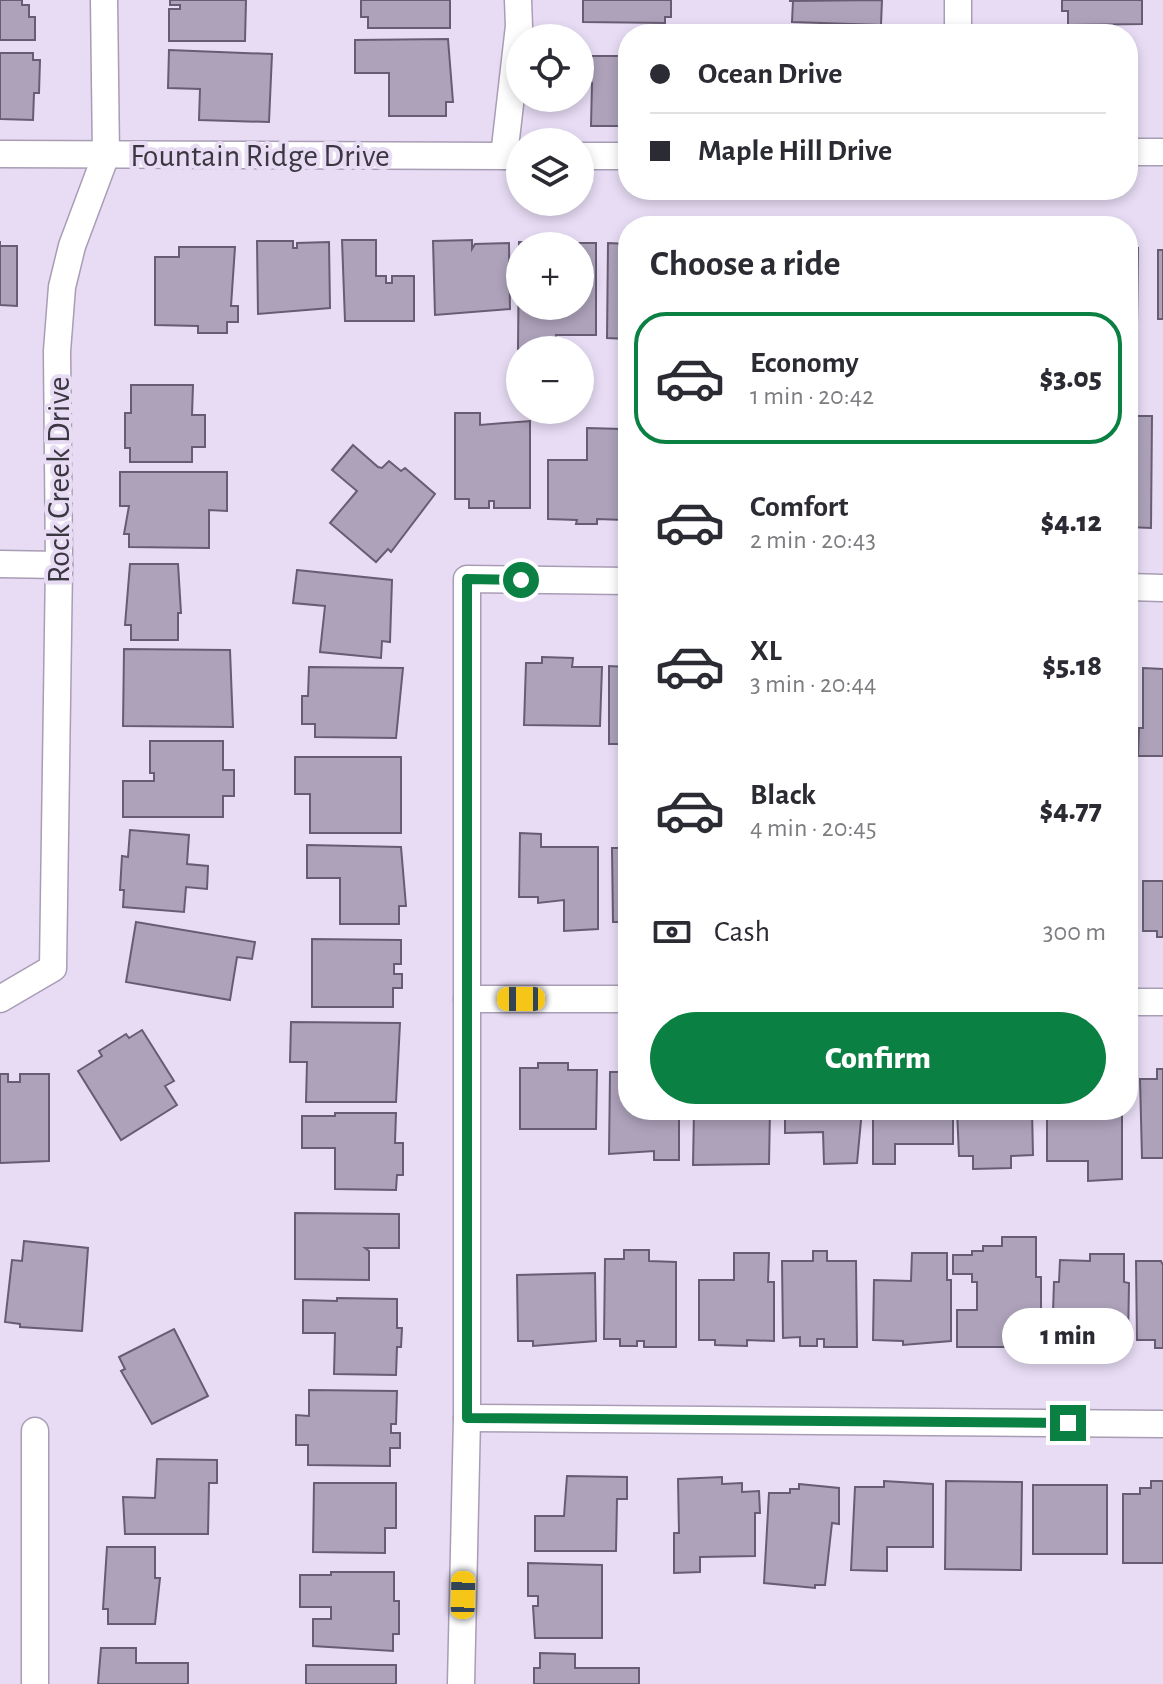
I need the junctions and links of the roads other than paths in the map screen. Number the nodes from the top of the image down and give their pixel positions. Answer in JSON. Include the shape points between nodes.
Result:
{"nodes":[{"id":1,"x":104,"y":0,"type":"edge"},
{"id":2,"x":518,"y":0,"type":"edge"},
{"id":3,"x":958,"y":0,"type":"edge"},
{"id":4,"x":958,"y":24,"type":"edge"},
{"id":5,"x":514,"y":128,"type":"edge"},
{"id":6,"x":1138,"y":152,"type":"edge"},
{"id":7,"x":1163,"y":152,"type":"edge"},
{"id":8,"x":0,"y":154,"type":"edge"},
{"id":9,"x":106,"y":155,"type":"junction"},
{"id":10,"x":506,"y":156,"type":"edge"},
{"id":11,"x":594,"y":156,"type":"edge"},
{"id":12,"x":618,"y":156,"type":"edge"},
{"id":13,"x":0,"y":564,"type":"edge"},
{"id":14,"x":59,"y":565,"type":"junction"},
{"id":15,"x":618,"y":581,"type":"edge"},
{"id":16,"x":1138,"y":587,"type":"edge"},
{"id":17,"x":1163,"y":588,"type":"edge"},
{"id":18,"x":0,"y":999,"type":"edge"},
{"id":19,"x":467,"y":999,"type":"junction"},
{"id":20,"x":618,"y":999,"type":"edge"},
{"id":21,"x":1138,"y":1002,"type":"edge"},
{"id":22,"x":1163,"y":1002,"type":"edge"},
{"id":23,"x":467,"y":1418,"type":"junction"},
{"id":24,"x":1163,"y":1424,"type":"edge"},
{"id":25,"x":35,"y":1431,"type":"dead end"},
{"id":26,"x":35,"y":1684,"type":"edge"},
{"id":27,"x":461,"y":1684,"type":"edge"}],
"edges":[{"from":1,"to":9,"type":"street","name":"Rock Creek Drive"},
{"from":2,"to":5,"type":"street"},
{"from":3,"to":4,"type":"street"},
{"from":6,"to":7,"type":"street"},
{"from":8,"to":9,"type":"street","name":"Fountain Ridge Drive"},
{"from":9,"to":10,"type":"street","name":"Fountain Ridge Drive"},
{"from":9,"to":14,"type":"street","name":"Rock Creek Drive","via":[[62,287],[57,351]]},
{"from":11,"to":12,"type":"street"},
{"from":13,"to":14,"type":"street"},
{"from":14,"to":18,"type":"street","name":"Rock Creek Drive","via":[[53,968]]},
{"from":15,"to":19,"type":"street","via":[[467,579]]},
{"from":16,"to":17,"type":"street"},
{"from":19,"to":20,"type":"street"},
{"from":19,"to":23,"type":"street"},
{"from":21,"to":22,"type":"street"},
{"from":23,"to":24,"type":"street"},
{"from":23,"to":27,"type":"street"},
{"from":25,"to":26,"type":"street"}]}
